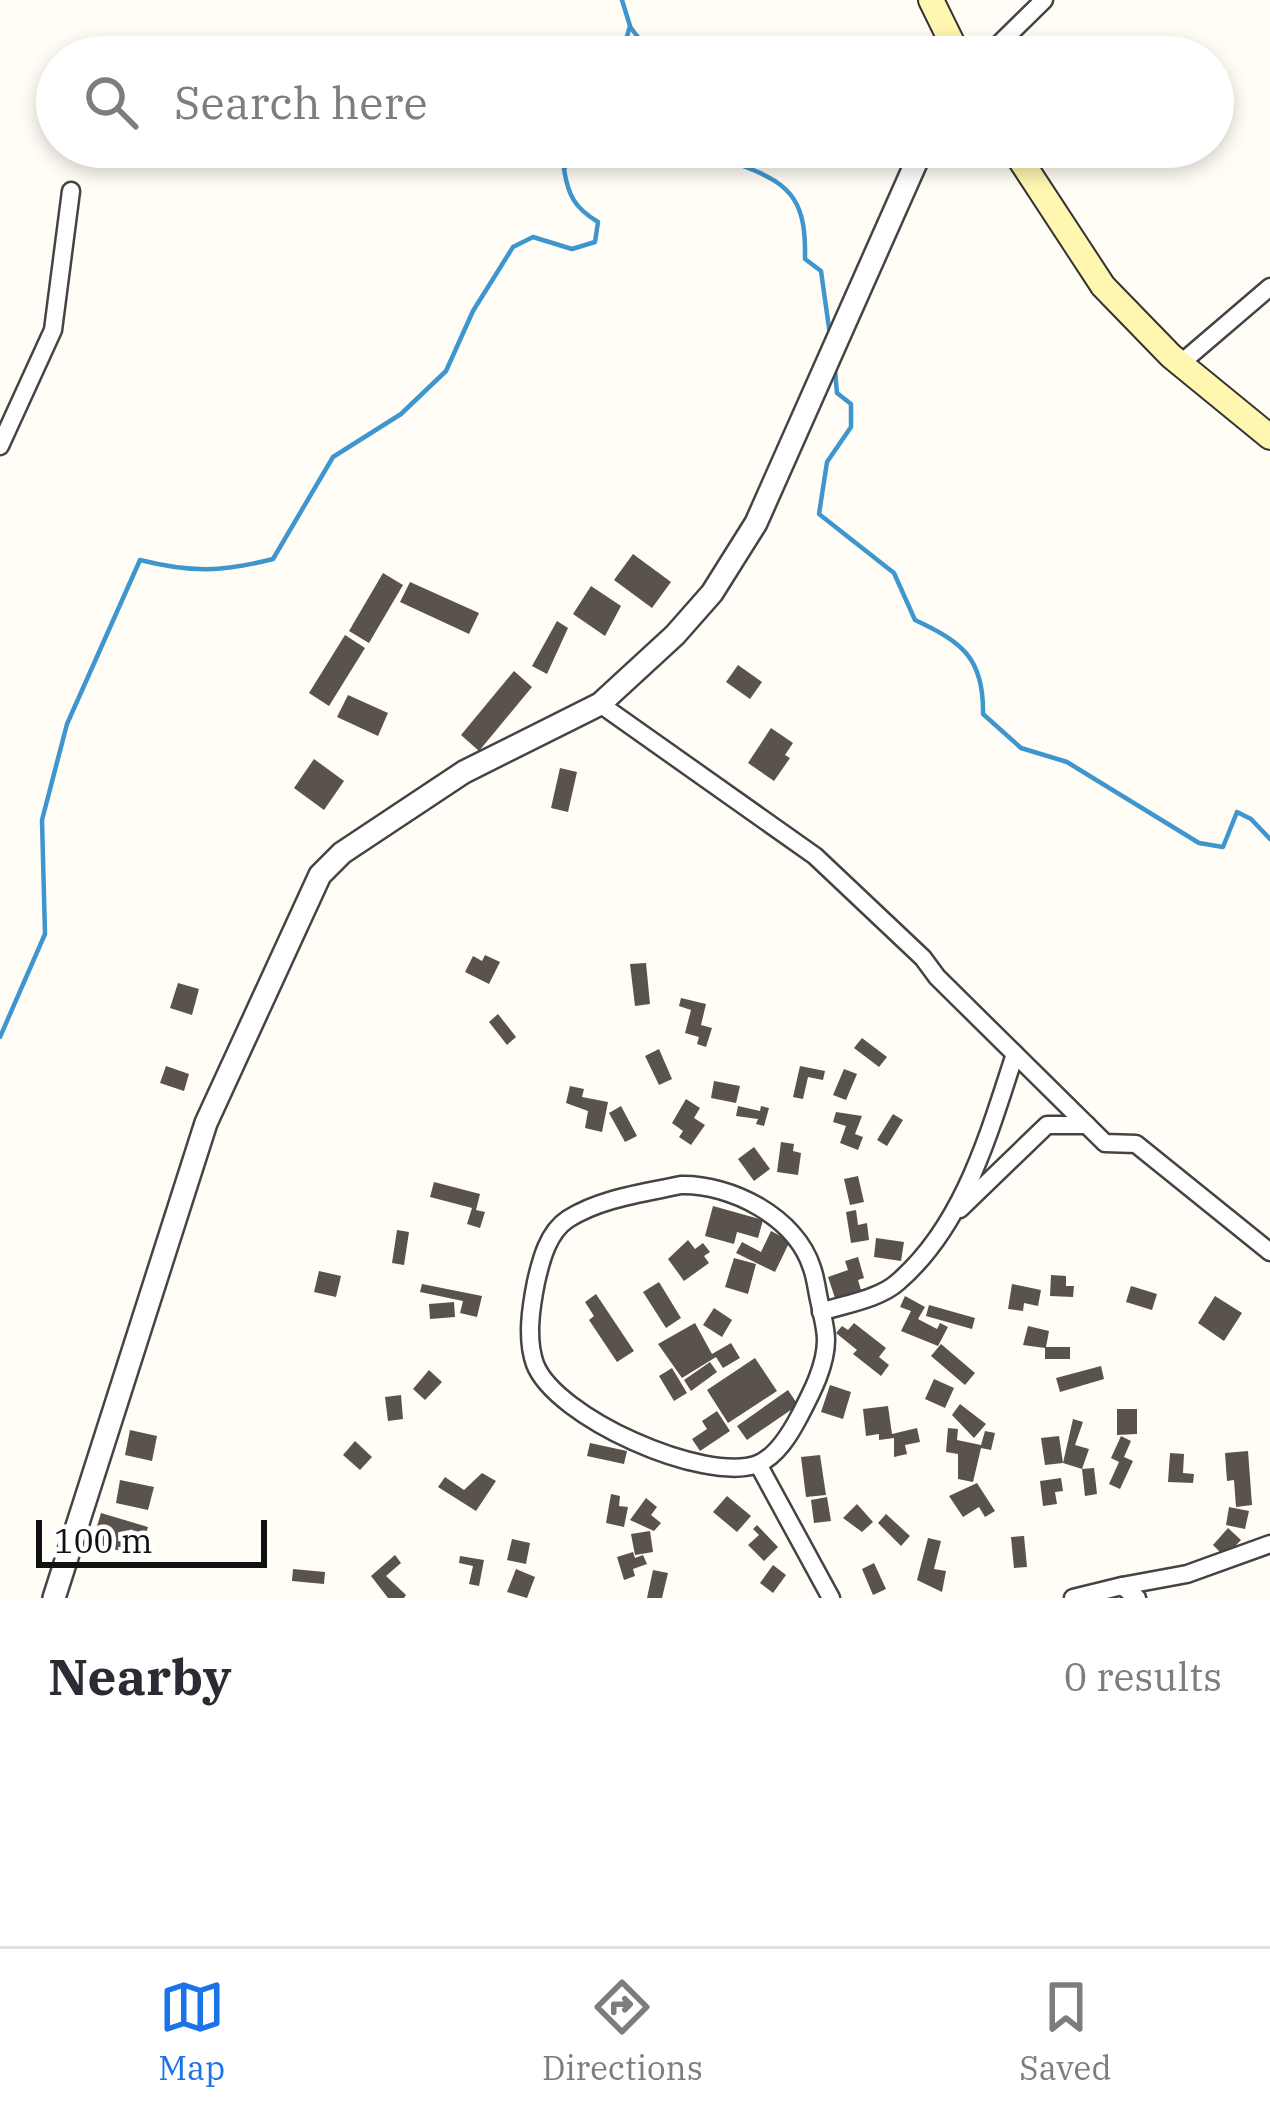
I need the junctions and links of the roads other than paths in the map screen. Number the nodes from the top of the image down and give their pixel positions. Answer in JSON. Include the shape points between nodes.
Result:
{"nodes":[{"id":1,"x":931,"y":0,"type":"edge"},
{"id":2,"x":1044,"y":0,"type":"edge"},
{"id":3,"x":948,"y":36,"type":"edge"},
{"id":4,"x":1007,"y":36,"type":"edge"},
{"id":5,"x":914,"y":168,"type":"edge"},
{"id":6,"x":1026,"y":168,"type":"edge"},
{"id":7,"x":71,"y":191,"type":"dead end"},
{"id":8,"x":1270,"y":287,"type":"edge"},
{"id":9,"x":1180,"y":364,"type":"junction"},
{"id":10,"x":1270,"y":437,"type":"edge"},
{"id":11,"x":0,"y":446,"type":"edge"},
{"id":12,"x":600,"y":704,"type":"junction"},
{"id":13,"x":1015,"y":1054,"type":"junction"},
{"id":14,"x":1087,"y":1125,"type":"junction"},
{"id":15,"x":948,"y":1221,"type":"junction"},
{"id":16,"x":1270,"y":1252,"type":"edge"},
{"id":17,"x":821,"y":1312,"type":"junction"},
{"id":18,"x":758,"y":1464,"type":"junction"},
{"id":19,"x":1270,"y":1544,"type":"edge"},
{"id":20,"x":1130,"y":1592,"type":"edge"},
{"id":21,"x":54,"y":1598,"type":"edge"},
{"id":22,"x":831,"y":1598,"type":"edge"},
{"id":23,"x":1073,"y":1598,"type":"edge"}],
"edges":[{"from":1,"to":3,"type":"main road"},
{"from":2,"to":4,"type":"street"},
{"from":5,"to":12,"type":"street","via":[[756,523],[712,593]]},
{"from":6,"to":9,"type":"main road","via":[[1103,286]]},
{"from":7,"to":11,"type":"street","via":[[53,329]]},
{"from":8,"to":9,"type":"street"},
{"from":9,"to":10,"type":"main road"},
{"from":12,"to":13,"type":"street","via":[[815,856]]},
{"from":12,"to":21,"type":"street","via":[[464,772],[320,875],[206,1123]]},
{"from":13,"to":14,"type":"street"},
{"from":13,"to":15,"type":"street","via":[[984,1149]]},
{"from":14,"to":15,"type":"street","via":[[1047,1125]]},
{"from":14,"to":16,"type":"street","via":[[1105,1143],[1136,1144]]},
{"from":15,"to":17,"type":"street","via":[[898,1283]]},
{"from":17,"to":18,"type":"street","via":[[826,1341],[816,1382],[788,1437]]},
{"from":17,"to":18,"type":"street","via":[[812,1267],[791,1234],[707,1184],[600,1204],[564,1222],[543,1256],[532,1350],[563,1400],[684,1461]]},
{"from":18,"to":22,"type":"street"},
{"from":19,"to":20,"type":"street"},
{"from":20,"to":23,"type":"street"}]}
